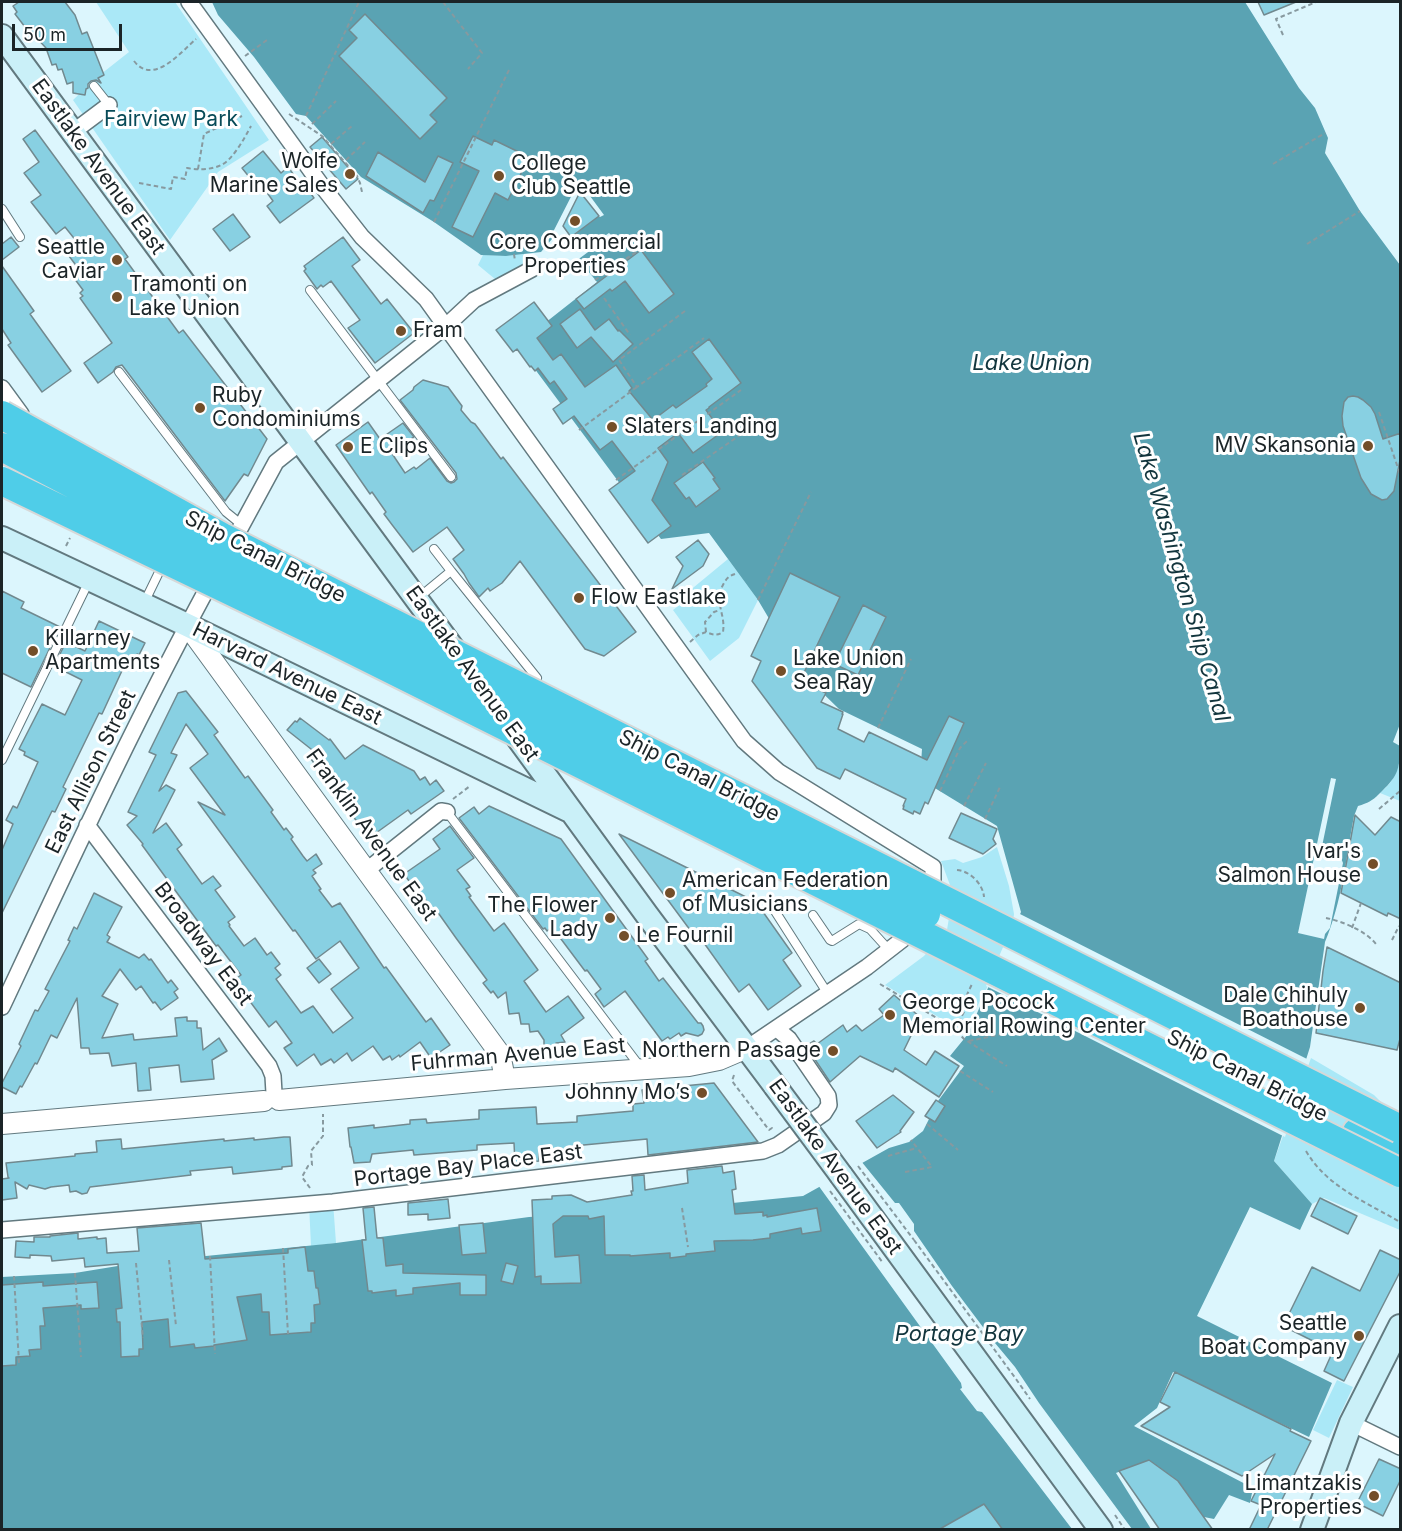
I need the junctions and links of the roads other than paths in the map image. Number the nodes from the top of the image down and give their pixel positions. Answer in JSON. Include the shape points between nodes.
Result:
{"nodes":[{"id":1,"x":189,"y":2,"type":"edge"},
{"id":2,"x":2,"y":36,"type":"edge"},
{"id":3,"x":94,"y":86,"type":"dead end"},
{"id":4,"x":109,"y":105,"type":"joint"},
{"id":5,"x":73,"y":132,"type":"junction"},
{"id":6,"x":2,"y":209,"type":"edge"},
{"id":7,"x":20,"y":237,"type":"dead end"},
{"id":8,"x":532,"y":269,"type":"dead end"},
{"id":9,"x":310,"y":290,"type":"dead end"},
{"id":10,"x":446,"y":326,"type":"junction"},
{"id":11,"x":119,"y":372,"type":"dead end"},
{"id":12,"x":378,"y":381,"type":"junction"},
{"id":13,"x":2,"y":388,"type":"edge"},
{"id":14,"x":11,"y":415,"type":"edge"},
{"id":15,"x":302,"y":442,"type":"junction"},
{"id":16,"x":2,"y":447,"type":"edge"},
{"id":17,"x":108,"y":466,"type":"dead end"},
{"id":18,"x":452,"y":477,"type":"dead end"},
{"id":19,"x":5,"y":484,"type":"edge"},
{"id":20,"x":242,"y":525,"type":"junction"},
{"id":21,"x":2,"y":538,"type":"edge"},
{"id":22,"x":169,"y":540,"type":"dead end"},
{"id":23,"x":434,"y":549,"type":"dead end"},
{"id":24,"x":167,"y":550,"type":"dead end"},
{"id":25,"x":451,"y":571,"type":"junction"},
{"id":26,"x":90,"y":579,"type":"junction"},
{"id":27,"x":417,"y":599,"type":"junction"},
{"id":28,"x":143,"y":604,"type":"junction"},
{"id":29,"x":187,"y":625,"type":"junction"},
{"id":30,"x":502,"y":715,"type":"junction"},
{"id":31,"x":2,"y":760,"type":"edge"},
{"id":32,"x":447,"y":812,"type":"joint"},
{"id":33,"x":572,"y":812,"type":"junction"},
{"id":34,"x":87,"y":825,"type":"junction"},
{"id":35,"x":367,"y":870,"type":"junction"},
{"id":36,"x":773,"y":908,"type":"dead end"},
{"id":37,"x":813,"y":915,"type":"dead end"},
{"id":38,"x":889,"y":950,"type":"junction"},
{"id":39,"x":828,"y":994,"type":"junction"},
{"id":40,"x":2,"y":1007,"type":"edge"},
{"id":41,"x":777,"y":1029,"type":"junction"},
{"id":42,"x":747,"y":1048,"type":"junction"},
{"id":43,"x":642,"y":1069,"type":"junction"},
{"id":44,"x":505,"y":1079,"type":"junction"},
{"id":45,"x":272,"y":1098,"type":"junction"},
{"id":46,"x":2,"y":1124,"type":"edge"},
{"id":47,"x":1401,"y":1129,"type":"edge"},
{"id":48,"x":1401,"y":1154,"type":"edge"},
{"id":49,"x":1401,"y":1173,"type":"edge"},
{"id":50,"x":2,"y":1230,"type":"edge"},
{"id":51,"x":1401,"y":1326,"type":"edge"},
{"id":52,"x":1351,"y":1423,"type":"junction"},
{"id":53,"x":1401,"y":1448,"type":"edge"},
{"id":54,"x":1107,"y":1520,"type":"edge"},
{"id":55,"x":1312,"y":1530,"type":"edge"}],
"edges":[{"from":1,"to":10,"type":"street","via":[[321,186],[362,237],[426,299]]},
{"from":2,"to":5,"type":"main road","name":"Eastlake Avenue East"},
{"from":3,"to":4,"type":"lane"},
{"from":4,"to":5,"type":"street"},
{"from":5,"to":15,"type":"main road","name":"Eastlake Avenue East"},
{"from":6,"to":7,"type":"lane"},
{"from":8,"to":10,"type":"street","name":"East Allison Street","via":[[474,300]]},
{"from":9,"to":12,"type":"lane"},
{"from":10,"to":12,"type":"street","name":"East Allison Street"},
{"from":10,"to":38,"type":"street","name":"Fuhrman Avenue East","via":[[744,741],[778,772],[933,867],[932,917]]},
{"from":11,"to":20,"type":"lane","via":[[226,512]]},
{"from":12,"to":15,"type":"street","name":"East Allison Street"},
{"from":12,"to":18,"type":"lane"},
{"from":13,"to":14,"type":"street"},
{"from":14,"to":47,"type":"highway","name":"Ship Canal Bridge","bridge":true,"via":[[222,537]]},
{"from":15,"to":20,"type":"street","name":"East Allison Street","via":[[273,466]]},
{"from":15,"to":27,"type":"main road","name":"Eastlake Avenue East"},
{"from":16,"to":48,"type":"highway","name":"Ship Canal Bridge","bridge":true},
{"from":17,"to":22,"type":"lane","via":[[146,489],[167,517]]},
{"from":19,"to":49,"type":"highway","name":"Ship Canal Bridge","bridge":true,"via":[[343,646]]},
{"from":20,"to":29,"type":"street","name":"East Allison Street"},
{"from":21,"to":26,"type":"main road","name":"Harvard Avenue East"},
{"from":23,"to":25,"type":"lane"},
{"from":24,"to":28,"type":"lane"},
{"from":25,"to":27,"type":"lane"},
{"from":25,"to":30,"type":"lane","via":[[537,678]]},
{"from":26,"to":28,"type":"main road","name":"Harvard Avenue East"},
{"from":26,"to":31,"type":"lane"},
{"from":27,"to":30,"type":"main road","name":"Eastlake Avenue East"},
{"from":28,"to":29,"type":"main road","name":"Harvard Avenue East"},
{"from":29,"to":33,"type":"main road","name":"Harvard Avenue East"},
{"from":29,"to":34,"type":"street","name":"East Allison Street"},
{"from":29,"to":35,"type":"street","name":"Franklin Avenue East"},
{"from":30,"to":33,"type":"main road","name":"Eastlake Avenue East"},
{"from":32,"to":35,"type":"street","via":[[441,811]]},
{"from":32,"to":43,"type":"lane"},
{"from":33,"to":42,"type":"main road","name":"Eastlake Avenue East"},
{"from":34,"to":40,"type":"street","name":"East Allison Street"},
{"from":34,"to":45,"type":"street","name":"Broadway East","via":[[269,1066],[273,1076]]},
{"from":35,"to":44,"type":"street","name":"Franklin Avenue East","via":[[500,1054]]},
{"from":36,"to":39,"type":"lane"},
{"from":37,"to":38,"type":"lane","via":[[832,941],[859,924],[870,929]]},
{"from":38,"to":39,"type":"street","name":"Fuhrman Avenue East"},
{"from":39,"to":41,"type":"street","name":"Fuhrman Avenue East"},
{"from":41,"to":42,"type":"street","name":"Fuhrman Avenue East"},
{"from":41,"to":50,"type":"street","name":"Portage Bay Place East","via":[[789,1039],[828,1096],[829,1105],[824,1113],[782,1143],[763,1151],[333,1202]]},
{"from":42,"to":43,"type":"street","name":"Fuhrman Avenue East","via":[[704,1064]]},
{"from":42,"to":54,"type":"main road","name":"Eastlake Avenue East","bridge":true,"via":[[942,1313]]},
{"from":43,"to":44,"type":"street","name":"Fuhrman Avenue East"},
{"from":44,"to":45,"type":"street","name":"Fuhrman Avenue East"},
{"from":45,"to":46,"type":"street","name":"Fuhrman Avenue East"},
{"from":51,"to":52,"type":"main road"},
{"from":52,"to":53,"type":"street"},
{"from":52,"to":55,"type":"main road"}]}
